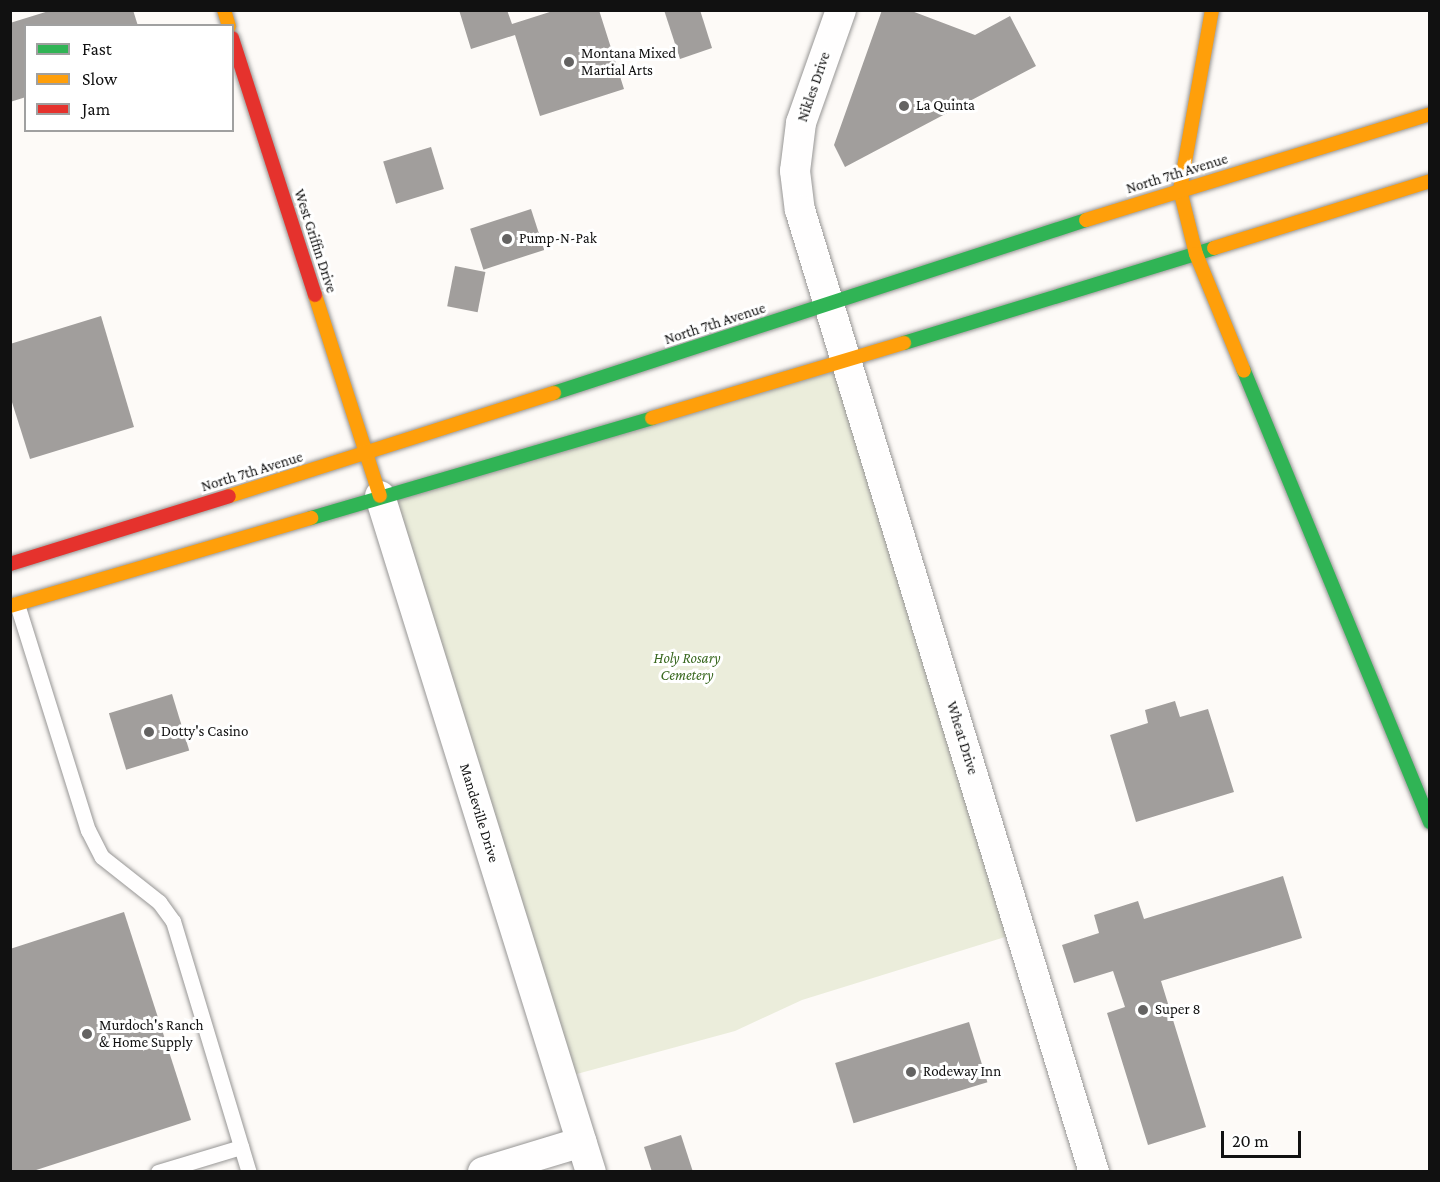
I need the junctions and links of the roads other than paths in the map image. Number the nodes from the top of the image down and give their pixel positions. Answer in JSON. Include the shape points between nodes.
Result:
{"nodes":[{"id":1,"x":841,"y":10,"type":"edge"},
{"id":2,"x":1212,"y":10,"type":"edge"},
{"id":3,"x":234,"y":44,"type":"edge"},
{"id":4,"x":1430,"y":114,"type":"edge"},
{"id":5,"x":1430,"y":181,"type":"edge"},
{"id":6,"x":1180,"y":190,"type":"junction"},
{"id":7,"x":1196,"y":254,"type":"junction"},
{"id":8,"x":828,"y":305,"type":"junction"},
{"id":9,"x":846,"y":361,"type":"junction"},
{"id":10,"x":368,"y":454,"type":"junction"},
{"id":11,"x":380,"y":496,"type":"junction"},
{"id":12,"x":10,"y":564,"type":"edge"},
{"id":13,"x":14,"y":605,"type":"edge"},
{"id":14,"x":1430,"y":822,"type":"edge"},
{"id":15,"x":582,"y":1142,"type":"junction"},
{"id":16,"x":241,"y":1147,"type":"junction"},
{"id":17,"x":158,"y":1172,"type":"edge"},
{"id":18,"x":249,"y":1172,"type":"edge"},
{"id":19,"x":483,"y":1172,"type":"edge"},
{"id":20,"x":591,"y":1172,"type":"edge"},
{"id":21,"x":1094,"y":1172,"type":"edge"}],
"edges":[{"from":1,"to":8,"type":"street","name":"Nikles Drive","via":[[801,123],[795,171],[800,210]]},
{"from":2,"to":6,"type":"main road"},
{"from":3,"to":10,"type":"main road","name":"West Griffin Drive"},
{"from":4,"to":6,"type":"main road","name":"North 7th Avenue"},
{"from":5,"to":7,"type":"main road"},
{"from":6,"to":7,"type":"main road"},
{"from":6,"to":8,"type":"main road","name":"North 7th Avenue"},
{"from":7,"to":9,"type":"main road"},
{"from":7,"to":14,"type":"main road"},
{"from":8,"to":9,"type":"street","name":"Wheat Drive"},
{"from":8,"to":10,"type":"main road","name":"North 7th Avenue"},
{"from":9,"to":11,"type":"main road"},
{"from":9,"to":21,"type":"street","name":"Wheat Drive"},
{"from":10,"to":11,"type":"main road","name":"Mandeville Drive"},
{"from":10,"to":12,"type":"main road","name":"North 7th Avenue"},
{"from":11,"to":13,"type":"main road"},
{"from":11,"to":15,"type":"street","name":"Mandeville Drive"},
{"from":13,"to":16,"type":"lane","via":[[88,830],[102,857],[159,902],[173,921]]},
{"from":15,"to":19,"type":"street"},
{"from":15,"to":20,"type":"street","name":"Mandeville Drive"},
{"from":16,"to":17,"type":"lane"},
{"from":16,"to":18,"type":"lane"}]}
